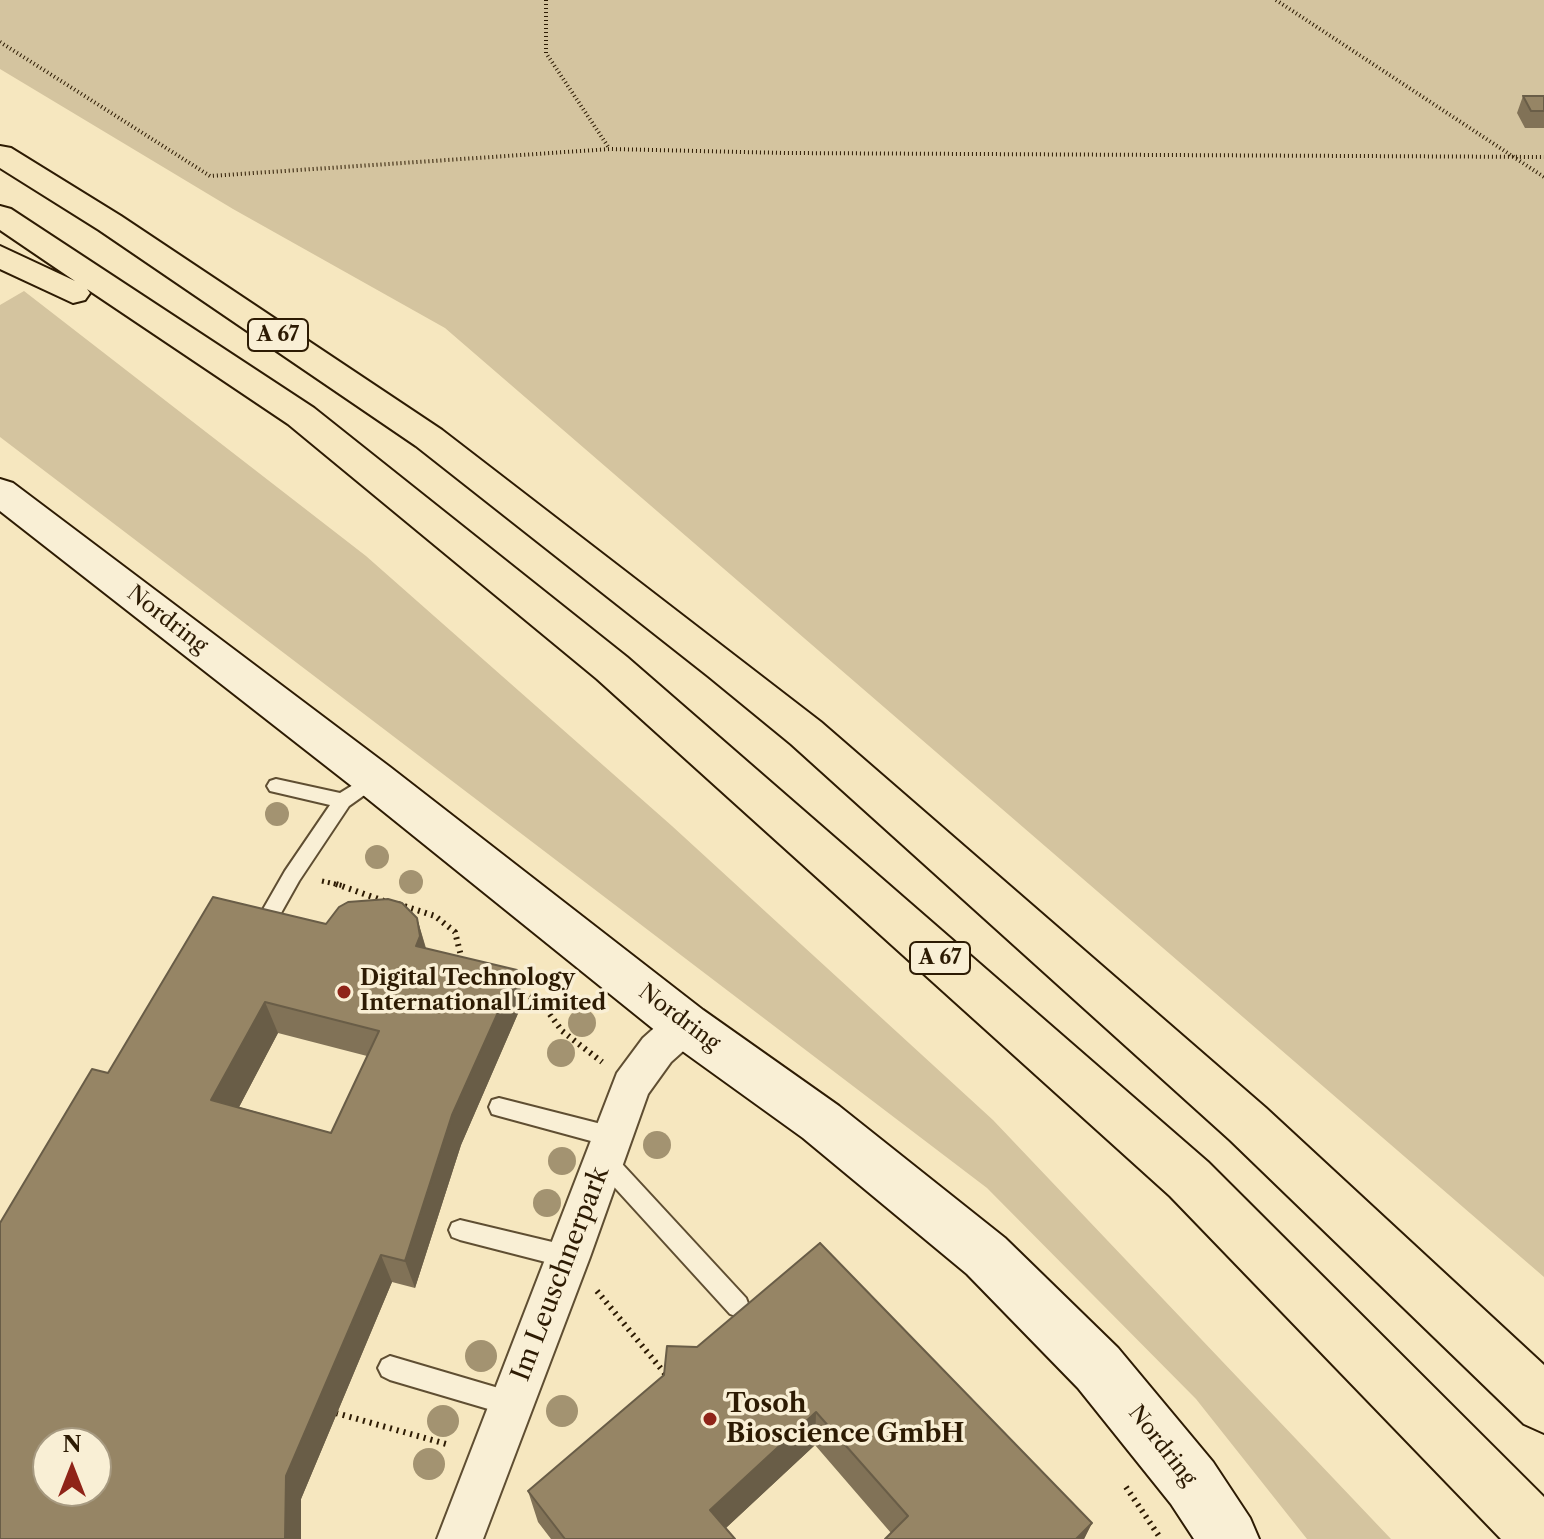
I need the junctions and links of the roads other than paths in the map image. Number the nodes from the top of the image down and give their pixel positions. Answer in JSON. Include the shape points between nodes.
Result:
{"nodes":[{"id":1,"x":0,"y":155,"type":"edge"},
{"id":2,"x":0,"y":216,"type":"edge"},
{"id":3,"x":0,"y":256,"type":"edge"},
{"id":4,"x":301,"y":416,"type":"junction"},
{"id":5,"x":0,"y":492,"type":"edge"},
{"id":6,"x":276,"y":786,"type":"dead end"},
{"id":7,"x":359,"y":790,"type":"junction"},
{"id":8,"x":257,"y":937,"type":"edge"},
{"id":9,"x":685,"y":1025,"type":"junction"},
{"id":10,"x":499,"y":1107,"type":"dead end"},
{"id":11,"x":608,"y":1148,"type":"junction"},
{"id":12,"x":460,"y":1230,"type":"dead end"},
{"id":13,"x":569,"y":1257,"type":"junction"},
{"id":14,"x":738,"y":1306,"type":"dead end"},
{"id":15,"x":390,"y":1368,"type":"dead end"},
{"id":16,"x":512,"y":1404,"type":"junction"},
{"id":17,"x":1544,"y":1404,"type":"edge"},
{"id":18,"x":460,"y":1539,"type":"edge"},
{"id":19,"x":1229,"y":1539,"type":"edge"},
{"id":20,"x":1543,"y":1539,"type":"edge"}],
"edges":[{"from":1,"to":17,"type":"highway","number":"A 67","via":[[429,438],[723,665],[1248,1124]]},
{"from":2,"to":4,"type":"highway","number":"A 67"},
{"from":3,"to":4,"type":"highway","number":"A 67"},
{"from":4,"to":20,"type":"highway","number":"A 67","via":[[612,668],[1189,1179]]},
{"from":5,"to":7,"type":"main road","name":"Nordring"},
{"from":6,"to":7,"type":"lane"},
{"from":7,"to":8,"type":"lane","via":[[292,876]]},
{"from":7,"to":9,"type":"main road","name":"Nordring"},
{"from":9,"to":11,"type":"street","name":"Im Leuschnerpark","via":[[657,1050],[631,1085]]},
{"from":9,"to":19,"type":"main road","name":"Nordring","via":[[821,1122],[986,1256],[1098,1368],[1182,1470]]},
{"from":10,"to":11,"type":"lane"},
{"from":11,"to":13,"type":"street","name":"Im Leuschnerpark"},
{"from":11,"to":14,"type":"lane"},
{"from":12,"to":13,"type":"lane"},
{"from":13,"to":16,"type":"street","name":"Im Leuschnerpark"},
{"from":15,"to":16,"type":"lane"},
{"from":16,"to":18,"type":"street","name":"Im Leuschnerpark"}]}
